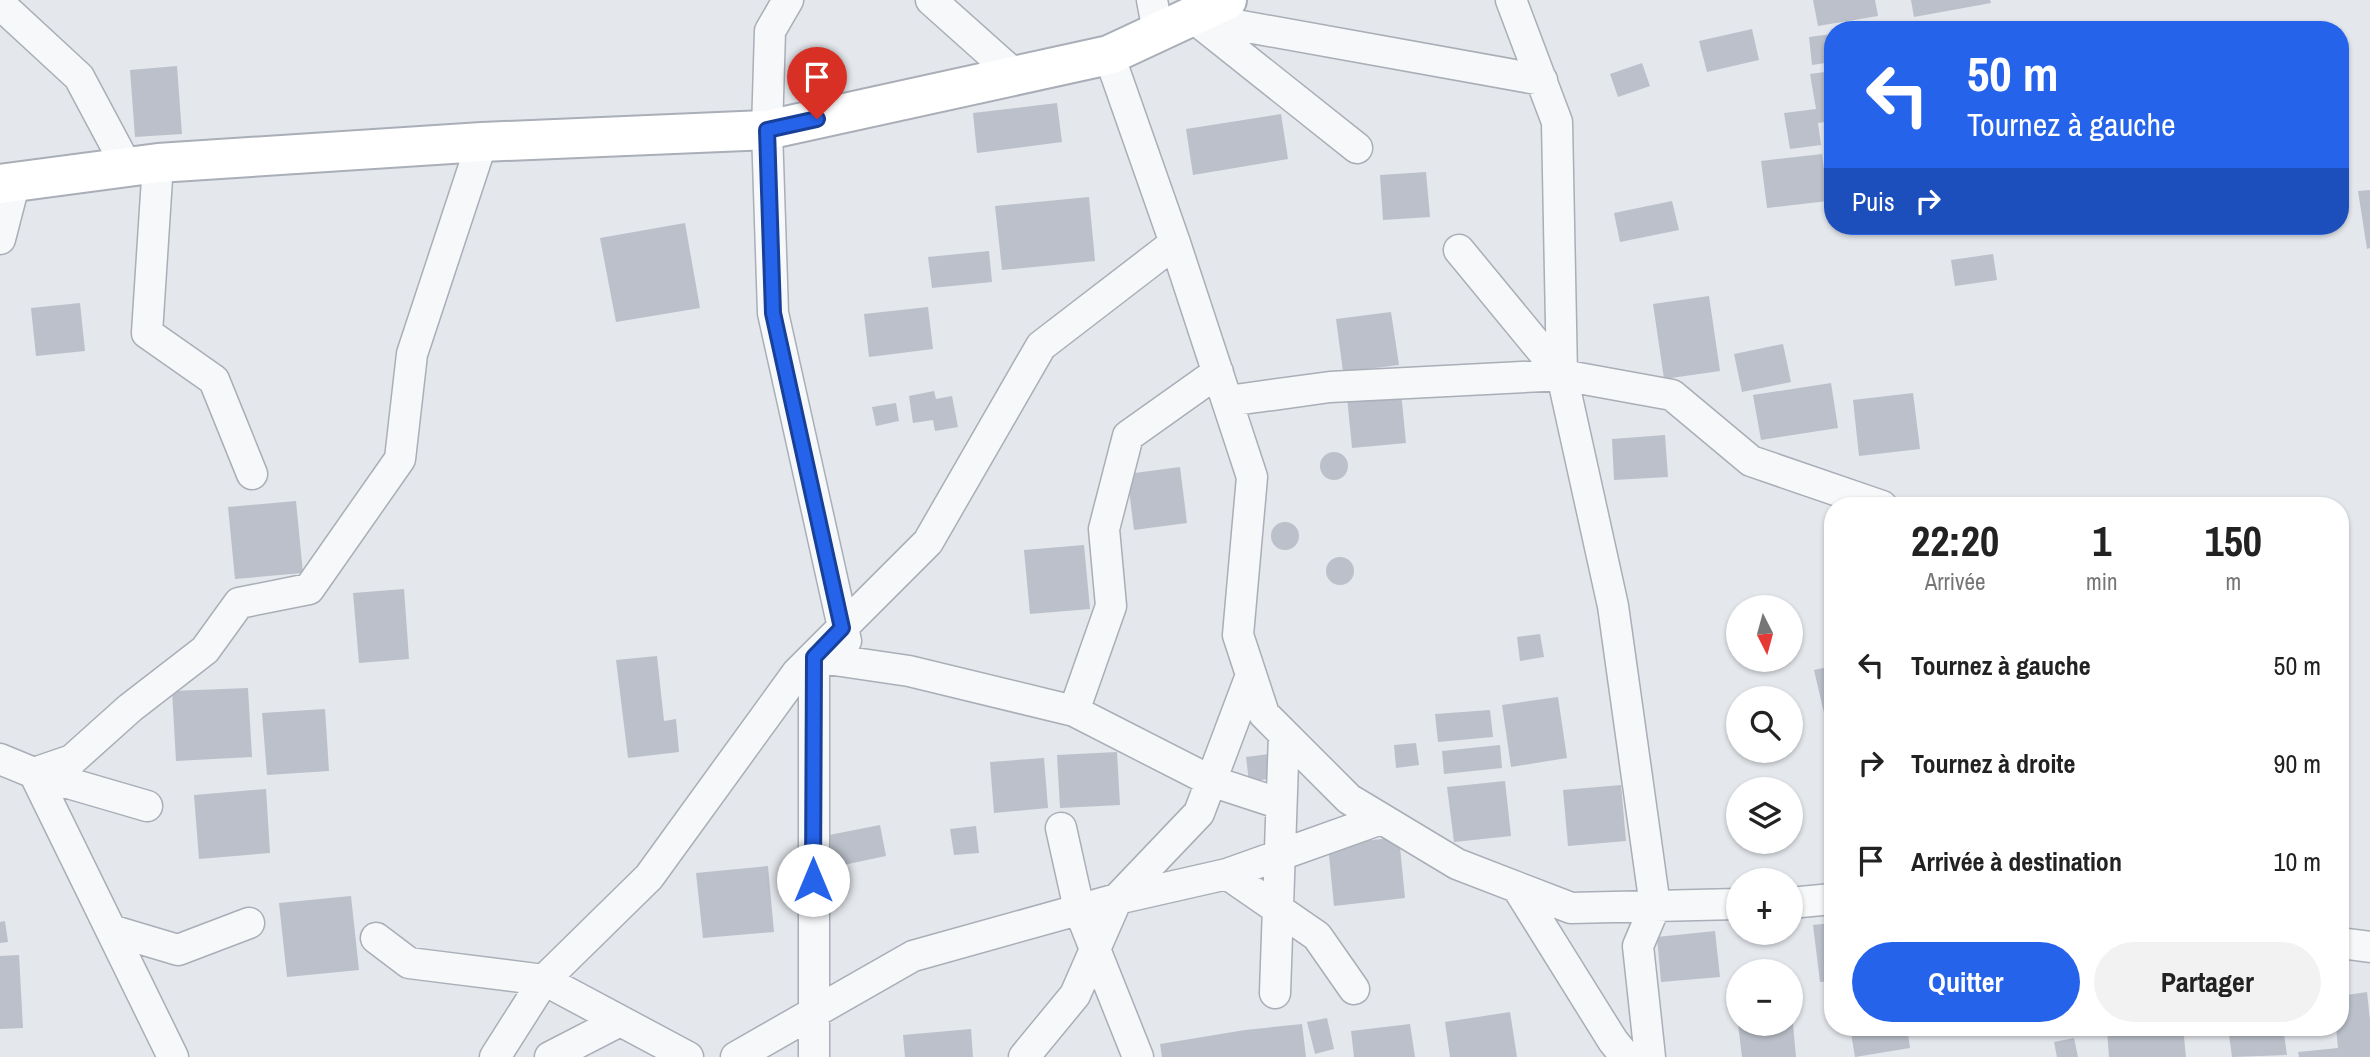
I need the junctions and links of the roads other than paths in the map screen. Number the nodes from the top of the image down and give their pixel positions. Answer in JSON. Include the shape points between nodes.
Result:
{"nodes":[{"id":1,"x":760,"y":0,"type":"edge"},
{"id":2,"x":788,"y":0,"type":"edge"},
{"id":3,"x":931,"y":0,"type":"edge"},
{"id":4,"x":1227,"y":0,"type":"edge"},
{"id":5,"x":1511,"y":0,"type":"edge"},
{"id":6,"x":0,"y":4,"type":"edge"},
{"id":7,"x":1174,"y":12,"type":"edge"},
{"id":8,"x":770,"y":31,"type":"junction"},
{"id":9,"x":1110,"y":55,"type":"junction"},
{"id":10,"x":1015,"y":75,"type":"junction"},
{"id":11,"x":1542,"y":80,"type":"junction"},
{"id":12,"x":767,"y":130,"type":"junction"},
{"id":13,"x":482,"y":142,"type":"junction"},
{"id":14,"x":1357,"y":148,"type":"dead end"},
{"id":15,"x":143,"y":165,"type":"junction"},
{"id":16,"x":8,"y":183,"type":"edge"},
{"id":17,"x":0,"y":239,"type":"edge"},
{"id":18,"x":1175,"y":243,"type":"junction"},
{"id":19,"x":1459,"y":250,"type":"dead end"},
{"id":20,"x":1218,"y":372,"type":"junction"},
{"id":21,"x":1562,"y":375,"type":"junction"},
{"id":22,"x":1228,"y":401,"type":"junction"},
{"id":23,"x":252,"y":474,"type":"dead end"},
{"id":24,"x":1856,"y":497,"type":"edge"},
{"id":25,"x":842,"y":628,"type":"junction"},
{"id":26,"x":814,"y":657,"type":"junction"},
{"id":27,"x":853,"y":663,"type":"junction"},
{"id":28,"x":1251,"y":675,"type":"junction"},
{"id":29,"x":1074,"y":712,"type":"junction"},
{"id":30,"x":1284,"y":734,"type":"junction"},
{"id":31,"x":0,"y":759,"type":"edge"},
{"id":32,"x":34,"y":773,"type":"junction"},
{"id":33,"x":1211,"y":781,"type":"junction"},
{"id":34,"x":1281,"y":804,"type":"junction"},
{"id":35,"x":147,"y":806,"type":"dead end"},
{"id":36,"x":1381,"y":819,"type":"junction"},
{"id":37,"x":1061,"y":828,"type":"dead end"},
{"id":38,"x":1280,"y":855,"type":"junction"},
{"id":39,"x":1227,"y":874,"type":"junction"},
{"id":40,"x":1517,"y":887,"type":"junction"},
{"id":41,"x":1117,"y":899,"type":"junction"},
{"id":42,"x":1824,"y":900,"type":"edge"},
{"id":43,"x":1803,"y":902,"type":"edge"},
{"id":44,"x":1726,"y":904,"type":"edge"},
{"id":45,"x":1655,"y":906,"type":"junction"},
{"id":46,"x":1278,"y":908,"type":"junction"},
{"id":47,"x":1079,"y":909,"type":"junction"},
{"id":48,"x":249,"y":923,"type":"dead end"},
{"id":49,"x":111,"y":930,"type":"junction"},
{"id":50,"x":376,"y":938,"type":"dead end"},
{"id":51,"x":2349,"y":944,"type":"edge"},
{"id":52,"x":1096,"y":946,"type":"junction"},
{"id":53,"x":2370,"y":947,"type":"edge"},
{"id":54,"x":544,"y":980,"type":"junction"},
{"id":55,"x":1354,"y":989,"type":"dead end"},
{"id":56,"x":1275,"y":993,"type":"dead end"},
{"id":57,"x":813,"y":1013,"type":"junction"},
{"id":58,"x":620,"y":1021,"type":"junction"},
{"id":59,"x":173,"y":1057,"type":"edge"},
{"id":60,"x":495,"y":1057,"type":"edge"},
{"id":61,"x":550,"y":1057,"type":"edge"},
{"id":62,"x":688,"y":1057,"type":"edge"},
{"id":63,"x":736,"y":1057,"type":"edge"},
{"id":64,"x":814,"y":1057,"type":"edge"},
{"id":65,"x":1024,"y":1057,"type":"edge"},
{"id":66,"x":1138,"y":1057,"type":"edge"},
{"id":67,"x":1626,"y":1057,"type":"edge"},
{"id":68,"x":1650,"y":1057,"type":"edge"}],
"edges":[{"from":1,"to":8,"type":"street"},
{"from":2,"to":8,"type":"street"},
{"from":3,"to":10,"type":"street"},
{"from":4,"to":7,"type":"street"},
{"from":5,"to":11,"type":"street"},
{"from":6,"to":15,"type":"street","via":[[79,77]]},
{"from":7,"to":9,"type":"street"},
{"from":7,"to":11,"type":"street"},
{"from":7,"to":14,"type":"street"},
{"from":8,"to":12,"type":"street"},
{"from":9,"to":10,"type":"street"},
{"from":9,"to":18,"type":"street"},
{"from":10,"to":12,"type":"street"},
{"from":11,"to":21,"type":"street","via":[[1557,122]]},
{"from":12,"to":13,"type":"street"},
{"from":12,"to":25,"type":"street","via":[[773,313]]},
{"from":13,"to":15,"type":"street"},
{"from":13,"to":32,"type":"street","via":[[412,355],[400,459],[309,589],[239,603],[205,650],[72,760]]},
{"from":15,"to":16,"type":"street"},
{"from":15,"to":23,"type":"street","via":[[147,333],[214,380]]},
{"from":16,"to":17,"type":"street"},
{"from":18,"to":20,"type":"street"},
{"from":18,"to":25,"type":"street","via":[[1041,346],[928,542]]},
{"from":19,"to":21,"type":"street"},
{"from":20,"to":22,"type":"street"},
{"from":20,"to":29,"type":"street","via":[[1128,436],[1104,529],[1111,606]]},
{"from":21,"to":22,"type":"street","via":[[1330,387]]},
{"from":21,"to":24,"type":"street","via":[[1671,395],[1751,461]]},
{"from":21,"to":45,"type":"street","via":[[1612,606]]},
{"from":22,"to":28,"type":"street","via":[[1252,477],[1238,635]]},
{"from":25,"to":26,"type":"street"},
{"from":25,"to":27,"type":"street"},
{"from":26,"to":27,"type":"street"},
{"from":26,"to":54,"type":"street","via":[[797,673],[649,877]]},
{"from":26,"to":57,"type":"street"},
{"from":27,"to":29,"type":"street","via":[[909,671]]},
{"from":28,"to":30,"type":"street","via":[[1264,714]]},
{"from":28,"to":33,"type":"street"},
{"from":29,"to":33,"type":"street"},
{"from":30,"to":34,"type":"street"},
{"from":30,"to":36,"type":"street","via":[[1349,799]]},
{"from":31,"to":32,"type":"street"},
{"from":32,"to":35,"type":"street"},
{"from":32,"to":49,"type":"street"},
{"from":33,"to":34,"type":"street"},
{"from":33,"to":41,"type":"street","via":[[1199,813]]},
{"from":34,"to":38,"type":"street"},
{"from":36,"to":38,"type":"street"},
{"from":36,"to":40,"type":"street","via":[[1457,864]]},
{"from":37,"to":47,"type":"street"},
{"from":38,"to":39,"type":"street"},
{"from":38,"to":46,"type":"street"},
{"from":39,"to":41,"type":"street"},
{"from":39,"to":46,"type":"street"},
{"from":40,"to":45,"type":"street","via":[[1571,908]]},
{"from":40,"to":67,"type":"street"},
{"from":41,"to":47,"type":"street"},
{"from":41,"to":52,"type":"street"},
{"from":42,"to":43,"type":"street"},
{"from":44,"to":45,"type":"street"},
{"from":45,"to":68,"type":"street","via":[[1638,946]]},
{"from":46,"to":55,"type":"street","via":[[1317,936]]},
{"from":46,"to":56,"type":"street"},
{"from":47,"to":52,"type":"street"},
{"from":47,"to":57,"type":"street","via":[[912,956]]},
{"from":48,"to":49,"type":"street","via":[[178,950]]},
{"from":49,"to":59,"type":"street"},
{"from":50,"to":54,"type":"street","via":[[409,963]]},
{"from":51,"to":53,"type":"street"},
{"from":52,"to":65,"type":"street","via":[[1075,995]]},
{"from":52,"to":66,"type":"street"},
{"from":54,"to":58,"type":"street"},
{"from":54,"to":60,"type":"street"},
{"from":57,"to":63,"type":"street"},
{"from":57,"to":64,"type":"street"},
{"from":58,"to":61,"type":"street"},
{"from":58,"to":62,"type":"street"}]}
